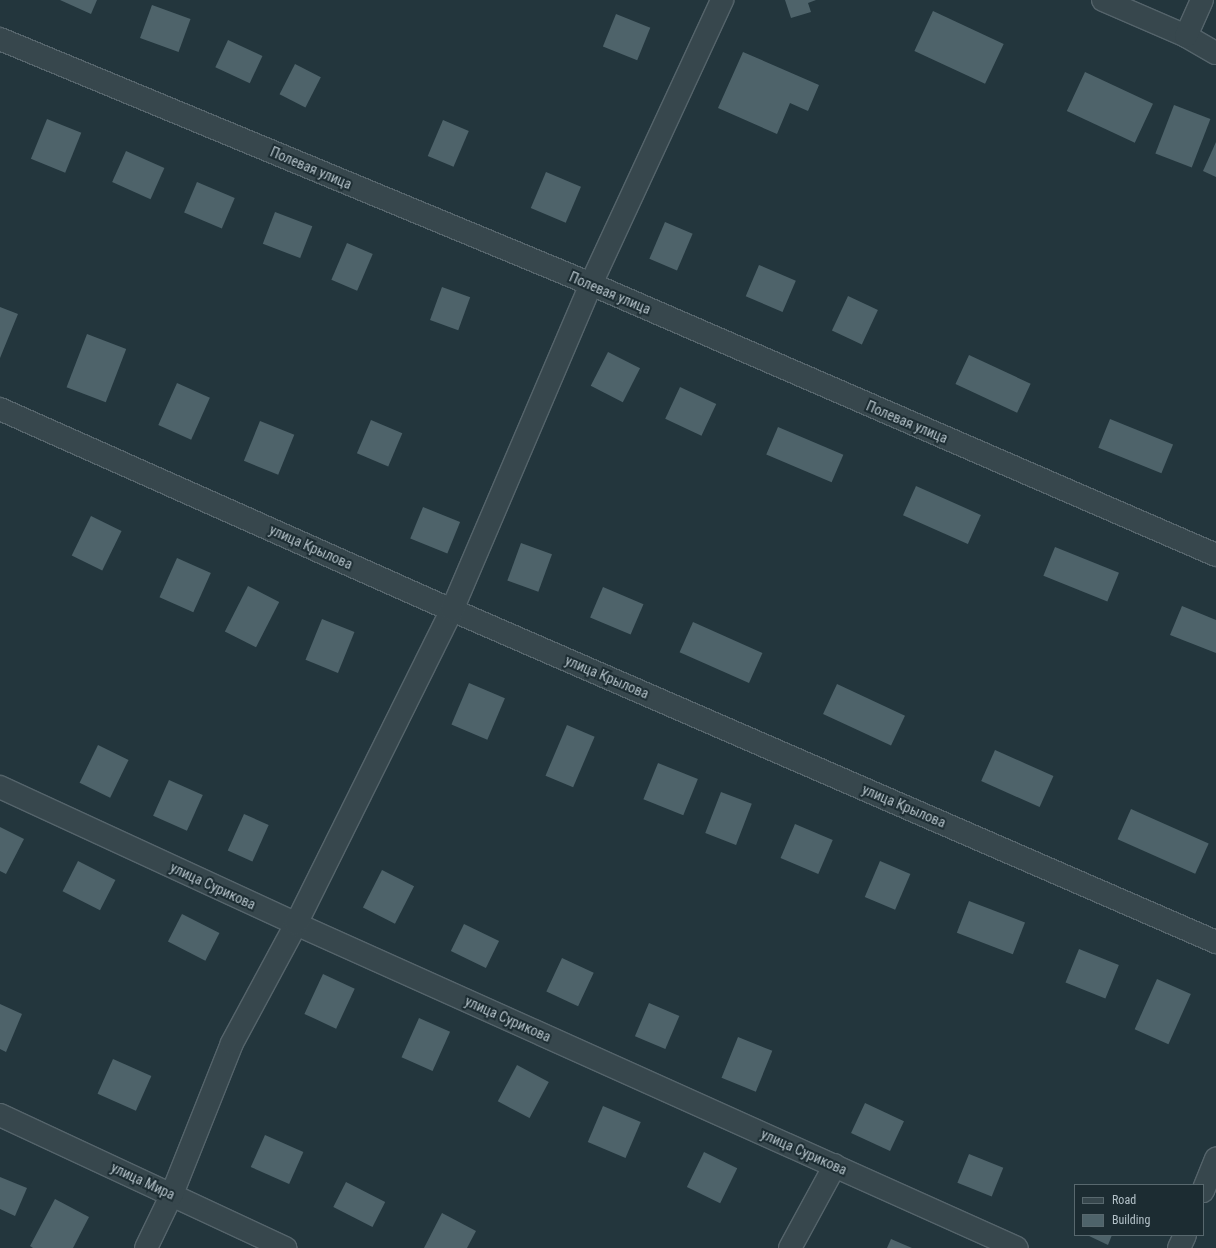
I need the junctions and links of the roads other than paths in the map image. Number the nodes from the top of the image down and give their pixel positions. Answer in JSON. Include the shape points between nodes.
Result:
{"nodes":[{"id":1,"x":722,"y":0,"type":"edge"},
{"id":2,"x":1103,"y":0,"type":"edge"},
{"id":3,"x":1202,"y":0,"type":"edge"},
{"id":4,"x":1186,"y":36,"type":"junction"},
{"id":5,"x":0,"y":39,"type":"edge"},
{"id":6,"x":1216,"y":53,"type":"edge"},
{"id":7,"x":591,"y":284,"type":"junction"},
{"id":8,"x":0,"y":409,"type":"edge"},
{"id":9,"x":1216,"y":555,"type":"edge"},
{"id":10,"x":452,"y":610,"type":"junction"},
{"id":11,"x":0,"y":787,"type":"edge"},
{"id":12,"x":296,"y":924,"type":"junction"},
{"id":13,"x":1216,"y":942,"type":"edge"},
{"id":14,"x":0,"y":1114,"type":"edge"},
{"id":15,"x":1216,"y":1159,"type":"edge"},
{"id":16,"x":835,"y":1166,"type":"junction"},
{"id":17,"x":1204,"y":1189,"type":"edge"},
{"id":18,"x":172,"y":1194,"type":"junction"},
{"id":19,"x":1185,"y":1236,"type":"edge"},
{"id":20,"x":146,"y":1248,"type":"edge"},
{"id":21,"x":286,"y":1248,"type":"edge"},
{"id":22,"x":790,"y":1248,"type":"edge"},
{"id":23,"x":1017,"y":1248,"type":"edge"},
{"id":24,"x":1179,"y":1248,"type":"edge"}],
"edges":[{"from":1,"to":7,"type":"street"},
{"from":2,"to":4,"type":"street"},
{"from":3,"to":4,"type":"street"},
{"from":4,"to":6,"type":"street"},
{"from":5,"to":7,"type":"street","name":"Полевая улица"},
{"from":7,"to":9,"type":"street","name":"Полевая улица"},
{"from":7,"to":10,"type":"street"},
{"from":8,"to":10,"type":"street","name":"улица Крылова"},
{"from":10,"to":12,"type":"street"},
{"from":10,"to":13,"type":"street","name":"улица Крылова"},
{"from":11,"to":12,"type":"street","name":"улица Сурикова"},
{"from":12,"to":16,"type":"street","name":"улица Сурикова"},
{"from":12,"to":18,"type":"street","via":[[232,1044]]},
{"from":14,"to":18,"type":"street","name":"улица Мира"},
{"from":15,"to":17,"type":"street"},
{"from":16,"to":22,"type":"street"},
{"from":16,"to":23,"type":"street","name":"улица Сурикова"},
{"from":18,"to":20,"type":"street"},
{"from":18,"to":21,"type":"street","name":"улица Мира"},
{"from":19,"to":24,"type":"street"}]}
